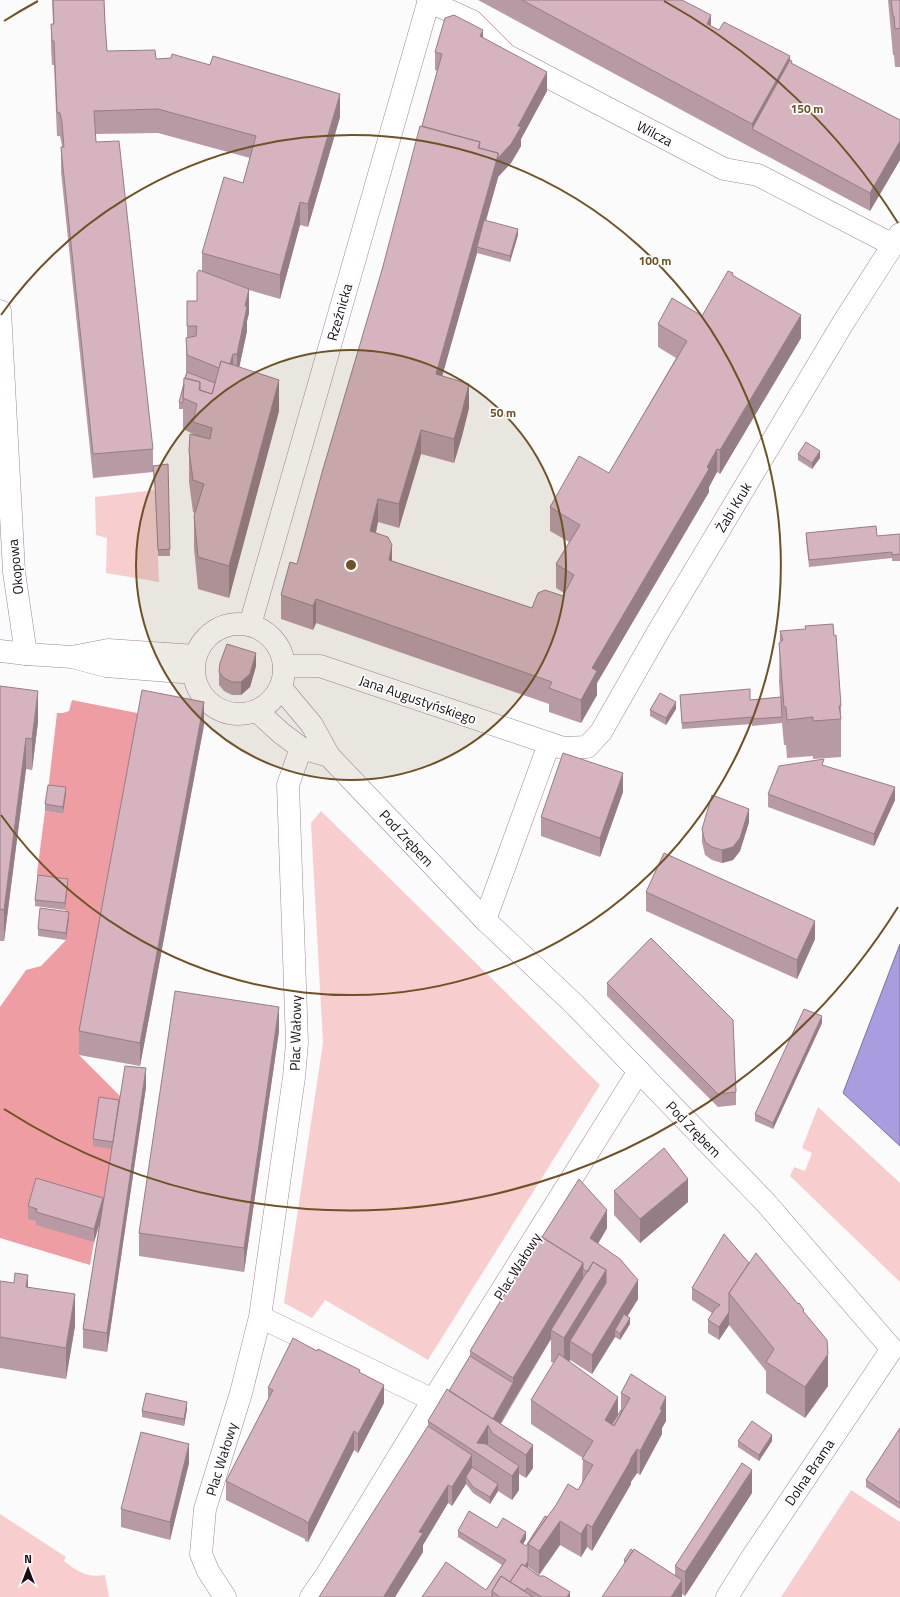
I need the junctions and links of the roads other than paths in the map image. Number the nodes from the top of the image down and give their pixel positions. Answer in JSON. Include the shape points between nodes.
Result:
{"nodes":[{"id":1,"x":429,"y":0,"type":"edge"},
{"id":2,"x":897,"y":240,"type":"edge"},
{"id":3,"x":0,"y":311,"type":"edge"},
{"id":4,"x":250,"y":625,"type":"junction"},
{"id":5,"x":0,"y":651,"type":"edge"},
{"id":6,"x":26,"y":654,"type":"junction"},
{"id":7,"x":195,"y":664,"type":"junction"},
{"id":8,"x":284,"y":666,"type":"junction"},
{"id":9,"x":281,"y":688,"type":"junction"},
{"id":10,"x":257,"y":710,"type":"junction"},
{"id":11,"x":549,"y":744,"type":"junction"},
{"id":12,"x":301,"y":748,"type":"junction"},
{"id":13,"x":329,"y":756,"type":"junction"},
{"id":14,"x":485,"y":920,"type":"junction"},
{"id":15,"x":639,"y":1071,"type":"junction"},
{"id":16,"x":260,"y":1317,"type":"junction"},
{"id":17,"x":892,"y":1349,"type":"joint"},
{"id":18,"x":433,"y":1400,"type":"junction"},
{"id":19,"x":225,"y":1597,"type":"edge"},
{"id":20,"x":311,"y":1597,"type":"edge"},
{"id":21,"x":727,"y":1597,"type":"edge"}],
"edges":[{"from":1,"to":2,"type":"street","name":"Wilcza","via":[[472,21],[506,55],[724,169],[758,175]]},
{"from":1,"to":4,"type":"street","name":"Rzeźnicka"},
{"from":2,"to":11,"type":"street","name":"Żabi Kruk","via":[[843,323],[601,732],[587,747],[563,748]]},
{"from":3,"to":6,"type":"street","name":"Okopowa","via":[[14,572]]},
{"from":4,"to":7,"type":"street","via":[[236,624],[223,627],[211,634],[202,643]]},
{"from":4,"to":8,"type":"street","via":[[274,640],[281,652]]},
{"from":5,"to":6,"type":"street"},
{"from":6,"to":7,"type":"street","via":[[72,657],[106,666]]},
{"from":7,"to":10,"type":"street","via":[[198,687],[205,699],[216,708],[229,713],[243,714]]},
{"from":8,"to":9,"type":"street"},
{"from":8,"to":11,"type":"street","name":"Jana Augustyńskiego","via":[[320,666]]},
{"from":9,"to":10,"type":"street","via":[[271,701]]},
{"from":9,"to":13,"type":"street","name":"Pod Zrębem","via":[[312,725]]},
{"from":10,"to":12,"type":"street"},
{"from":11,"to":14,"type":"street"},
{"from":12,"to":13,"type":"street"},
{"from":12,"to":16,"type":"street","name":"Plac Wałowy","via":[[288,785],[297,1043]]},
{"from":13,"to":14,"type":"street","name":"Pod Zrębem"},
{"from":14,"to":15,"type":"street","name":"Pod Zrębem","via":[[575,1005]]},
{"from":15,"to":17,"type":"street","name":"Pod Zrębem","via":[[766,1203]]},
{"from":15,"to":18,"type":"street","name":"Plac Wałowy"},
{"from":16,"to":18,"type":"street"},
{"from":16,"to":19,"type":"street","name":"Plac Wałowy","via":[[241,1393],[205,1509],[201,1554],[208,1571]]},
{"from":17,"to":21,"type":"street","name":"Dolna Brama"},
{"from":18,"to":20,"type":"street","name":"Plac Wałowy"}]}
